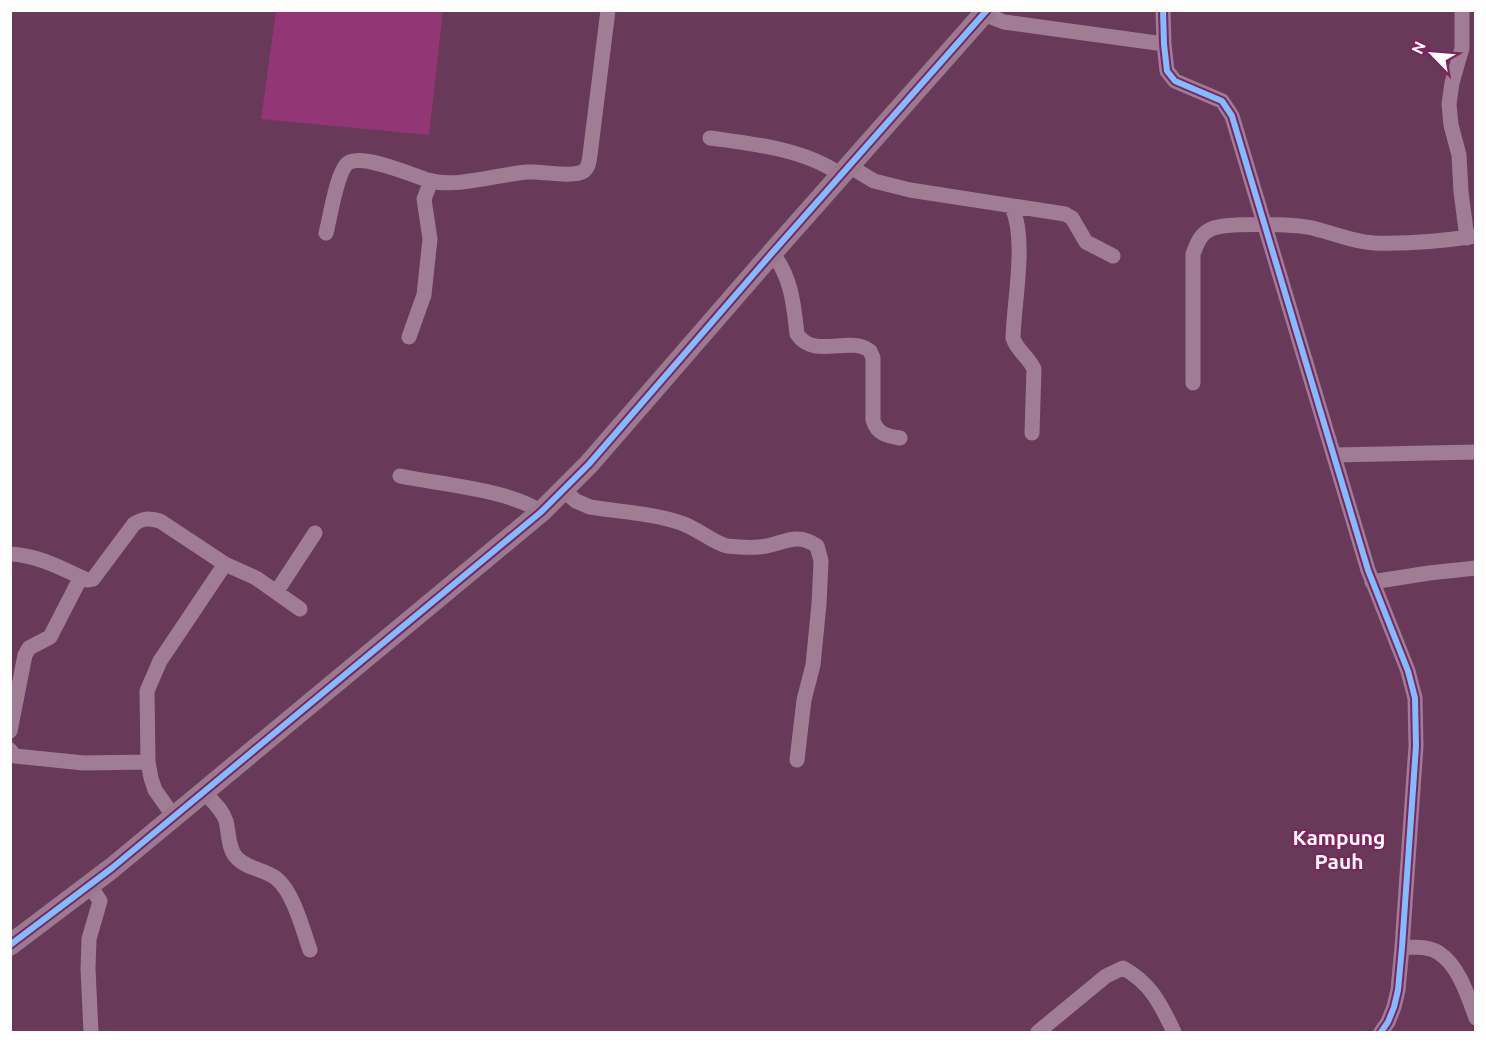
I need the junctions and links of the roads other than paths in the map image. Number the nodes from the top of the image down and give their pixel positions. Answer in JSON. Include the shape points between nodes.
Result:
{"nodes":[{"id":1,"x":608,"y":10,"type":"edge"},
{"id":2,"x":1163,"y":10,"type":"edge"},
{"id":3,"x":1462,"y":10,"type":"edge"},
{"id":4,"x":985,"y":12,"type":"edge"},
{"id":5,"x":1164,"y":44,"type":"junction"},
{"id":6,"x":1469,"y":49,"type":"edge"},
{"id":7,"x":711,"y":138,"type":"dead end"},
{"id":8,"x":845,"y":171,"type":"junction"},
{"id":9,"x":431,"y":181,"type":"junction"},
{"id":10,"x":1012,"y":207,"type":"junction"},
{"id":11,"x":1266,"y":225,"type":"junction"},
{"id":12,"x":326,"y":233,"type":"dead end"},
{"id":13,"x":1471,"y":237,"type":"edge"},
{"id":14,"x":772,"y":253,"type":"junction"},
{"id":15,"x":1113,"y":256,"type":"dead end"},
{"id":16,"x":409,"y":337,"type":"dead end"},
{"id":17,"x":1193,"y":383,"type":"dead end"},
{"id":18,"x":1032,"y":433,"type":"dead end"},
{"id":19,"x":900,"y":438,"type":"dead end"},
{"id":20,"x":1476,"y":452,"type":"edge"},
{"id":21,"x":1335,"y":455,"type":"junction"},
{"id":22,"x":400,"y":476,"type":"dead end"},
{"id":23,"x":563,"y":490,"type":"junction"},
{"id":24,"x":541,"y":512,"type":"junction"},
{"id":25,"x":315,"y":533,"type":"dead end"},
{"id":26,"x":10,"y":554,"type":"edge"},
{"id":27,"x":225,"y":564,"type":"junction"},
{"id":28,"x":1476,"y":568,"type":"edge"},
{"id":29,"x":81,"y":577,"type":"junction"},
{"id":30,"x":1372,"y":582,"type":"junction"},
{"id":31,"x":277,"y":591,"type":"junction"},
{"id":32,"x":300,"y":609,"type":"dead end"},
{"id":33,"x":10,"y":730,"type":"edge"},
{"id":34,"x":10,"y":750,"type":"edge"},
{"id":35,"x":797,"y":760,"type":"dead end"},
{"id":36,"x":148,"y":762,"type":"junction"},
{"id":37,"x":204,"y":792,"type":"junction"},
{"id":38,"x":174,"y":817,"type":"junction"},
{"id":39,"x":90,"y":886,"type":"junction"},
{"id":40,"x":10,"y":945,"type":"edge"},
{"id":41,"x":1402,"y":947,"type":"junction"},
{"id":42,"x":310,"y":950,"type":"dead end"},
{"id":43,"x":1475,"y":1013,"type":"edge"},
{"id":44,"x":91,"y":1032,"type":"edge"},
{"id":45,"x":1038,"y":1032,"type":"edge"},
{"id":46,"x":1174,"y":1032,"type":"edge"},
{"id":47,"x":1381,"y":1032,"type":"edge"}],
"edges":[{"from":1,"to":9,"type":"street","via":[[586,169],[573,174],[528,172]]},
{"from":2,"to":5,"type":"street"},
{"from":3,"to":6,"type":"street"},
{"from":4,"to":5,"type":"street","via":[[1004,22]]},
{"from":4,"to":8,"type":"street"},
{"from":5,"to":11,"type":"street","via":[[1167,71],[1175,81],[1221,101],[1232,116]]},
{"from":6,"to":13,"type":"street","via":[[1452,83],[1449,104]]},
{"from":7,"to":8,"type":"street","via":[[786,152]]},
{"from":8,"to":10,"type":"street","via":[[910,190]]},
{"from":8,"to":14,"type":"street"},
{"from":9,"to":12,"type":"street","via":[[360,160],[347,164],[340,176]]},
{"from":9,"to":16,"type":"street","via":[[424,199],[430,239],[424,295]]},
{"from":10,"to":15,"type":"street","via":[[1065,214],[1072,218],[1086,242]]},
{"from":10,"to":18,"type":"street","via":[[1019,243],[1012,338],[1034,369]]},
{"from":11,"to":13,"type":"street","via":[[1316,229],[1353,241],[1376,243]]},
{"from":11,"to":17,"type":"street","via":[[1213,228],[1198,241],[1193,254]]},
{"from":11,"to":21,"type":"street"},
{"from":14,"to":19,"type":"street","via":[[789,285],[801,340],[823,347],[859,346],[870,351],[875,428],[889,437]]},
{"from":14,"to":23,"type":"street","via":[[590,464]]},
{"from":20,"to":21,"type":"street"},
{"from":21,"to":30,"type":"street"},
{"from":22,"to":24,"type":"street","via":[[510,498]]},
{"from":23,"to":24,"type":"street"},
{"from":23,"to":35,"type":"street","via":[[590,507],[680,522],[727,546],[761,547],[794,539],[817,546],[821,561],[819,604]]},
{"from":24,"to":37,"type":"street"},
{"from":25,"to":31,"type":"street"},
{"from":26,"to":29,"type":"street","via":[[55,565]]},
{"from":27,"to":29,"type":"street","via":[[150,518],[134,524],[93,579]]},
{"from":27,"to":31,"type":"street"},
{"from":27,"to":36,"type":"street","via":[[152,676],[147,691]]},
{"from":28,"to":30,"type":"street"},
{"from":29,"to":33,"type":"street","via":[[50,637],[29,648],[25,656]]},
{"from":30,"to":41,"type":"street","via":[[1411,681],[1416,720]]},
{"from":31,"to":32,"type":"street"},
{"from":34,"to":36,"type":"street","via":[[15,756],[84,763]]},
{"from":36,"to":38,"type":"street","via":[[155,790]]},
{"from":37,"to":38,"type":"street"},
{"from":37,"to":42,"type":"street","via":[[225,820],[235,856],[277,879],[285,888]]},
{"from":38,"to":39,"type":"street"},
{"from":39,"to":40,"type":"street"},
{"from":39,"to":44,"type":"street","via":[[100,901],[89,939]]},
{"from":41,"to":43,"type":"street","via":[[1439,952],[1455,970]]},
{"from":41,"to":47,"type":"street","via":[[1394,1008]]},
{"from":45,"to":46,"type":"street","via":[[1106,976],[1123,968],[1148,986]]}]}
